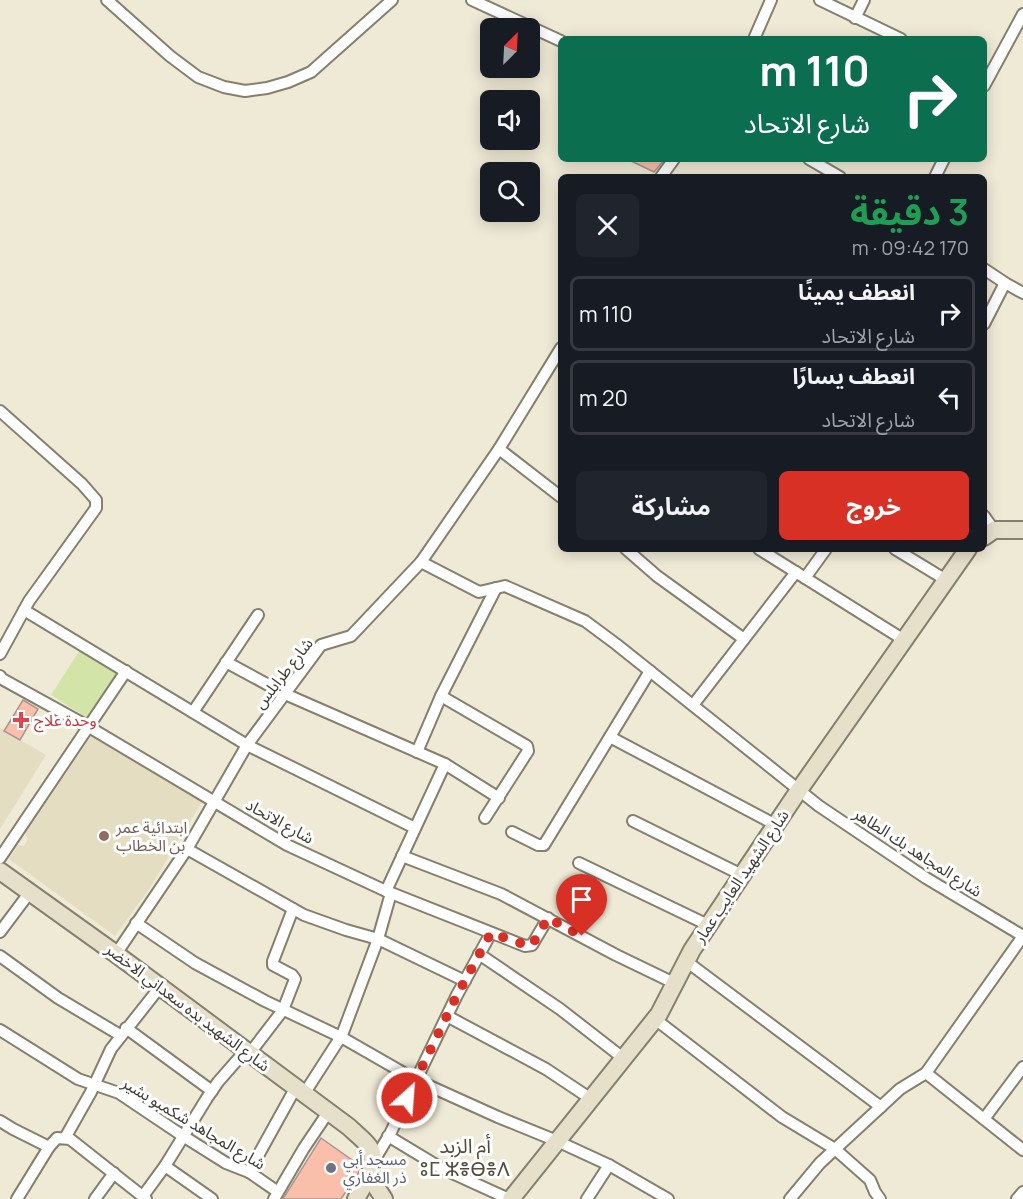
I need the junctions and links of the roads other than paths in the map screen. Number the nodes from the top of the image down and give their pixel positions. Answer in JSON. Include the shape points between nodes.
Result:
{"nodes":[{"id":1,"x":107,"y":0,"type":"edge"},
{"id":2,"x":392,"y":0,"type":"edge"},
{"id":3,"x":472,"y":0,"type":"edge"},
{"id":4,"x":771,"y":0,"type":"edge"},
{"id":5,"x":820,"y":0,"type":"edge"},
{"id":6,"x":864,"y":0,"type":"edge"},
{"id":7,"x":1023,"y":14,"type":"edge"},
{"id":8,"x":855,"y":18,"type":"junction"},
{"id":9,"x":755,"y":36,"type":"edge"},
{"id":10,"x":894,"y":36,"type":"edge"},
{"id":11,"x":558,"y":40,"type":"edge"},
{"id":12,"x":987,"y":77,"type":"edge"},
{"id":13,"x":672,"y":162,"type":"edge"},
{"id":14,"x":814,"y":162,"type":"edge"},
{"id":15,"x":662,"y":174,"type":"edge"},
{"id":16,"x":835,"y":174,"type":"edge"},
{"id":17,"x":987,"y":271,"type":"edge"},
{"id":18,"x":1005,"y":283,"type":"junction"},
{"id":19,"x":1023,"y":292,"type":"edge"},
{"id":20,"x":987,"y":318,"type":"edge"},
{"id":21,"x":558,"y":353,"type":"edge"},
{"id":22,"x":0,"y":411,"type":"edge"},
{"id":23,"x":499,"y":449,"type":"junction"},
{"id":24,"x":558,"y":495,"type":"edge"},
{"id":25,"x":1023,"y":530,"type":"edge"},
{"id":26,"x":989,"y":534,"type":"edge"},
{"id":27,"x":629,"y":552,"type":"edge"},
{"id":28,"x":764,"y":552,"type":"edge"},
{"id":29,"x":823,"y":552,"type":"edge"},
{"id":30,"x":900,"y":552,"type":"edge"},
{"id":31,"x":966,"y":552,"type":"edge"},
{"id":32,"x":421,"y":562,"type":"junction"},
{"id":33,"x":800,"y":575,"type":"junction"},
{"id":34,"x":946,"y":580,"type":"junction"},
{"id":35,"x":496,"y":588,"type":"junction"},
{"id":36,"x":24,"y":610,"type":"junction"},
{"id":37,"x":258,"y":615,"type":"dead end"},
{"id":38,"x":744,"y":639,"type":"junction"},
{"id":39,"x":904,"y":640,"type":"junction"},
{"id":40,"x":0,"y":654,"type":"edge"},
{"id":41,"x":226,"y":662,"type":"junction"},
{"id":42,"x":126,"y":671,"type":"junction"},
{"id":43,"x":650,"y":671,"type":"junction"},
{"id":44,"x":0,"y":676,"type":"edge"},
{"id":45,"x":285,"y":694,"type":"junction"},
{"id":46,"x":441,"y":696,"type":"junction"},
{"id":47,"x":693,"y":705,"type":"junction"},
{"id":48,"x":193,"y":712,"type":"junction"},
{"id":49,"x":89,"y":727,"type":"junction"},
{"id":50,"x":610,"y":737,"type":"junction"},
{"id":51,"x":247,"y":745,"type":"junction"},
{"id":52,"x":417,"y":752,"type":"junction"},
{"id":53,"x":446,"y":764,"type":"junction"},
{"id":54,"x":799,"y":790,"type":"junction"},
{"id":55,"x":499,"y":798,"type":"junction"},
{"id":56,"x":214,"y":801,"type":"junction"},
{"id":57,"x":486,"y":818,"type":"dead end"},
{"id":58,"x":633,"y":821,"type":"dead end"},
{"id":59,"x":776,"y":825,"type":"junction"},
{"id":60,"x":415,"y":828,"type":"junction"},
{"id":61,"x":512,"y":832,"type":"dead end"},
{"id":62,"x":187,"y":849,"type":"junction"},
{"id":63,"x":402,"y":856,"type":"junction"},
{"id":64,"x":0,"y":858,"type":"edge"},
{"id":65,"x":579,"y":863,"type":"dead end"},
{"id":66,"x":0,"y":871,"type":"edge"},
{"id":67,"x":742,"y":875,"type":"junction"},
{"id":68,"x":30,"y":892,"type":"junction"},
{"id":69,"x":388,"y":892,"type":"junction"},
{"id":70,"x":293,"y":909,"type":"junction"},
{"id":71,"x":548,"y":918,"type":"junction"},
{"id":72,"x":136,"y":924,"type":"junction"},
{"id":73,"x":708,"y":925,"type":"junction"},
{"id":74,"x":0,"y":932,"type":"edge"},
{"id":75,"x":491,"y":933,"type":"junction"},
{"id":76,"x":1023,"y":936,"type":"edge"},
{"id":77,"x":378,"y":939,"type":"junction"},
{"id":78,"x":116,"y":954,"type":"junction"},
{"id":79,"x":479,"y":954,"type":"junction"},
{"id":80,"x":0,"y":956,"type":"edge"},
{"id":81,"x":686,"y":961,"type":"junction"},
{"id":82,"x":465,"y":981,"type":"junction"},
{"id":83,"x":674,"y":983,"type":"junction"},
{"id":84,"x":160,"y":987,"type":"junction"},
{"id":85,"x":283,"y":1010,"type":"junction"},
{"id":86,"x":447,"y":1016,"type":"junction"},
{"id":87,"x":655,"y":1019,"type":"junction"},
{"id":88,"x":0,"y":1030,"type":"edge"},
{"id":89,"x":123,"y":1032,"type":"junction"},
{"id":90,"x":341,"y":1037,"type":"junction"},
{"id":91,"x":248,"y":1052,"type":"junction"},
{"id":92,"x":623,"y":1058,"type":"junction"},
{"id":93,"x":1023,"y":1067,"type":"edge"},
{"id":94,"x":926,"y":1073,"type":"junction"},
{"id":95,"x":416,"y":1080,"type":"junction"},
{"id":96,"x":94,"y":1084,"type":"junction"},
{"id":97,"x":300,"y":1090,"type":"junction"},
{"id":98,"x":212,"y":1091,"type":"junction"},
{"id":99,"x":591,"y":1099,"type":"junction"},
{"id":100,"x":881,"y":1107,"type":"junction"},
{"id":101,"x":329,"y":1111,"type":"junction"},
{"id":102,"x":984,"y":1119,"type":"junction"},
{"id":103,"x":0,"y":1121,"type":"edge"},
{"id":104,"x":183,"y":1136,"type":"junction"},
{"id":105,"x":388,"y":1136,"type":"junction"},
{"id":106,"x":65,"y":1138,"type":"junction"},
{"id":107,"x":557,"y":1141,"type":"junction"},
{"id":108,"x":49,"y":1147,"type":"junction"},
{"id":109,"x":835,"y":1149,"type":"junction"},
{"id":110,"x":1023,"y":1150,"type":"edge"},
{"id":111,"x":371,"y":1162,"type":"junction"},
{"id":112,"x":609,"y":1165,"type":"junction"},
{"id":113,"x":165,"y":1166,"type":"junction"},
{"id":114,"x":249,"y":1172,"type":"junction"},
{"id":115,"x":114,"y":1173,"type":"junction"},
{"id":116,"x":1023,"y":1192,"type":"edge"},
{"id":117,"x":276,"y":1196,"type":"edge"},
{"id":118,"x":145,"y":1198,"type":"edge"},
{"id":119,"x":17,"y":1199,"type":"edge"},
{"id":120,"x":95,"y":1199,"type":"edge"},
{"id":121,"x":212,"y":1199,"type":"edge"},
{"id":122,"x":356,"y":1199,"type":"edge"},
{"id":123,"x":384,"y":1199,"type":"edge"},
{"id":124,"x":510,"y":1199,"type":"edge"},
{"id":125,"x":587,"y":1199,"type":"edge"},
{"id":126,"x":668,"y":1199,"type":"edge"},
{"id":127,"x":790,"y":1199,"type":"edge"},
{"id":128,"x":880,"y":1199,"type":"edge"},
{"id":129,"x":1017,"y":1199,"type":"edge"}],
"edges":[{"from":1,"to":2,"type":"street","via":[[198,77],[245,91],[288,82],[311,72]]},
{"from":3,"to":11,"type":"street"},
{"from":4,"to":9,"type":"street"},
{"from":5,"to":8,"type":"street"},
{"from":6,"to":8,"type":"street"},
{"from":7,"to":12,"type":"street"},
{"from":8,"to":10,"type":"street"},
{"from":13,"to":15,"type":"street"},
{"from":14,"to":16,"type":"street"},
{"from":17,"to":18,"type":"street"},
{"from":18,"to":19,"type":"street"},
{"from":18,"to":20,"type":"street"},
{"from":21,"to":23,"type":"street","name":"شارع طرابلس"},
{"from":22,"to":36,"type":"street","via":[[96,500],[96,508]]},
{"from":23,"to":24,"type":"street"},
{"from":23,"to":32,"type":"street","name":"شارع طرابلس"},
{"from":25,"to":26,"type":"street"},
{"from":27,"to":38,"type":"street"},
{"from":28,"to":33,"type":"street"},
{"from":29,"to":33,"type":"street"},
{"from":30,"to":34,"type":"street"},
{"from":31,"to":34,"type":"street","name":"شارع الشهيد العايب عمار"},
{"from":32,"to":35,"type":"street","name":"شارع المجاهد بك الطاهر","via":[[479,592]]},
{"from":32,"to":45,"type":"street","name":"شارع طرابلس","via":[[351,636],[321,645]]},
{"from":33,"to":38,"type":"street"},
{"from":33,"to":39,"type":"street"},
{"from":34,"to":39,"type":"street","name":"شارع الشهيد العايب عمار"},
{"from":35,"to":43,"type":"street","name":"شارع المجاهد بك الطاهر","via":[[506,586],[585,621]]},
{"from":35,"to":46,"type":"street"},
{"from":36,"to":40,"type":"street"},
{"from":36,"to":42,"type":"street"},
{"from":37,"to":41,"type":"street"},
{"from":38,"to":47,"type":"street"},
{"from":39,"to":54,"type":"street","name":"شارع الشهيد العايب عمار"},
{"from":41,"to":45,"type":"street"},
{"from":41,"to":48,"type":"street"},
{"from":42,"to":48,"type":"street"},
{"from":42,"to":49,"type":"street"},
{"from":43,"to":47,"type":"street","name":"شارع المجاهد بك الطاهر"},
{"from":43,"to":50,"type":"street"},
{"from":44,"to":49,"type":"street","name":"شارع الاتحاد"},
{"from":45,"to":51,"type":"street","name":"شارع طرابلس"},
{"from":45,"to":52,"type":"street"},
{"from":46,"to":52,"type":"street"},
{"from":46,"to":55,"type":"street","via":[[528,746]]},
{"from":47,"to":54,"type":"street","name":"شارع المجاهد بك الطاهر"},
{"from":48,"to":51,"type":"street"},
{"from":49,"to":56,"type":"street","name":"شارع الاتحاد"},
{"from":49,"to":64,"type":"street"},
{"from":50,"to":59,"type":"street"},
{"from":50,"to":61,"type":"street","via":[[544,845]]},
{"from":51,"to":56,"type":"street","name":"شارع طرابلس"},
{"from":51,"to":60,"type":"street"},
{"from":52,"to":53,"type":"street"},
{"from":53,"to":55,"type":"street"},
{"from":53,"to":60,"type":"street"},
{"from":54,"to":59,"type":"street","name":"شارع الشهيد العايب عمار"},
{"from":54,"to":76,"type":"street","name":"شارع المجاهد بك الطاهر","via":[[926,878]]},
{"from":55,"to":57,"type":"street"},
{"from":56,"to":62,"type":"street","name":"شارع طرابلس"},
{"from":56,"to":69,"type":"street","name":"شارع الاتحاد","via":[[287,845]]},
{"from":58,"to":67,"type":"street"},
{"from":59,"to":67,"type":"street","name":"شارع الشهيد العايب عمار"},
{"from":60,"to":63,"type":"street"},
{"from":62,"to":70,"type":"street"},
{"from":62,"to":72,"type":"street","name":"شارع طرابلس"},
{"from":63,"to":69,"type":"street"},
{"from":63,"to":71,"type":"street","via":[[501,894]]},
{"from":65,"to":73,"type":"street"},
{"from":66,"to":68,"type":"street","name":"شارع الشهيد بده سعداني الاخضر"},
{"from":67,"to":73,"type":"street","name":"شارع الشهيد العايب عمار"},
{"from":68,"to":74,"type":"street"},
{"from":68,"to":78,"type":"street","name":"شارع الشهيد بده سعداني الاخضر"},
{"from":69,"to":75,"type":"street","name":"شارع الاتحاد"},
{"from":69,"to":77,"type":"street"},
{"from":70,"to":77,"type":"street"},
{"from":70,"to":85,"type":"street","via":[[273,961],[275,967],[296,979]]},
{"from":71,"to":75,"type":"street","name":"شارع الاتحاد","via":[[529,946]]},
{"from":71,"to":83,"type":"street"},
{"from":72,"to":78,"type":"street","name":"شارع طرابلس"},
{"from":72,"to":85,"type":"street","via":[[195,963]]},
{"from":73,"to":81,"type":"street","name":"شارع الشهيد العايب عمار"},
{"from":75,"to":79,"type":"street"},
{"from":76,"to":94,"type":"street"},
{"from":77,"to":82,"type":"street"},
{"from":77,"to":90,"type":"street"},
{"from":78,"to":84,"type":"street","name":"شارع الشهيد بده سعداني الاخضر"},
{"from":79,"to":82,"type":"street"},
{"from":79,"to":92,"type":"street"},
{"from":80,"to":89,"type":"street","via":[[58,998]]},
{"from":81,"to":83,"type":"street","name":"شارع الشهيد العايب عمار"},
{"from":81,"to":100,"type":"street"},
{"from":82,"to":86,"type":"street"},
{"from":83,"to":87,"type":"street","name":"شارع الشهيد العايب عمار"},
{"from":84,"to":89,"type":"street"},
{"from":84,"to":91,"type":"street","name":"شارع الشهيد بده سعداني الاخضر"},
{"from":85,"to":90,"type":"street"},
{"from":85,"to":91,"type":"street"},
{"from":86,"to":95,"type":"street"},
{"from":86,"to":99,"type":"street","via":[[546,1069]]},
{"from":87,"to":92,"type":"street","name":"شارع الشهيد العايب عمار"},
{"from":87,"to":109,"type":"street","via":[[782,1117]]},
{"from":88,"to":96,"type":"street","name":"شارع المجاهد شكمبو بشير","via":[[78,1079]]},
{"from":89,"to":96,"type":"street"},
{"from":89,"to":98,"type":"street"},
{"from":90,"to":95,"type":"street"},
{"from":90,"to":97,"type":"street"},
{"from":91,"to":97,"type":"street","name":"شارع الشهيد بده سعداني الاخضر"},
{"from":91,"to":98,"type":"street"},
{"from":92,"to":99,"type":"street","name":"شارع الشهيد العايب عمار"},
{"from":93,"to":102,"type":"street"},
{"from":94,"to":100,"type":"street"},
{"from":94,"to":102,"type":"street"},
{"from":95,"to":105,"type":"street"},
{"from":95,"to":107,"type":"street"},
{"from":96,"to":104,"type":"street","name":"شارع المجاهد شكمبو بشير","via":[[119,1093]]},
{"from":96,"to":106,"type":"street"},
{"from":97,"to":101,"type":"street","name":"شارع الشهيد بده سعداني الاخضر"},
{"from":97,"to":114,"type":"street"},
{"from":98,"to":104,"type":"street"},
{"from":99,"to":107,"type":"street","name":"شارع الشهيد العايب عمار"},
{"from":100,"to":109,"type":"street"},
{"from":101,"to":111,"type":"street","name":"شارع الشهيد بده سعداني الاخضر","via":[[349,1127]]},
{"from":101,"to":117,"type":"street"},
{"from":102,"to":110,"type":"street"},
{"from":103,"to":108,"type":"street"},
{"from":104,"to":113,"type":"street"},
{"from":104,"to":114,"type":"street","name":"شارع المجاهد شكمبو بشير","via":[[226,1163]]},
{"from":105,"to":111,"type":"street"},
{"from":105,"to":124,"type":"street","via":[[441,1168]]},
{"from":106,"to":108,"type":"street","via":[[57,1138]]},
{"from":106,"to":115,"type":"street"},
{"from":107,"to":112,"type":"street"},
{"from":107,"to":124,"type":"street","name":"شارع الشهيد العايب عمار"},
{"from":108,"to":119,"type":"street"},
{"from":109,"to":127,"type":"street"},
{"from":109,"to":128,"type":"street","via":[[870,1180]]},
{"from":111,"to":122,"type":"street"},
{"from":111,"to":123,"type":"street","name":"شارع الشهيد بده سعداني الاخضر"},
{"from":112,"to":125,"type":"street"},
{"from":112,"to":126,"type":"street"},
{"from":113,"to":118,"type":"street"},
{"from":113,"to":121,"type":"street"},
{"from":114,"to":117,"type":"street","name":"شارع المجاهد شكمبو بشير"},
{"from":115,"to":118,"type":"street"},
{"from":115,"to":120,"type":"street"},
{"from":116,"to":129,"type":"street"}]}
